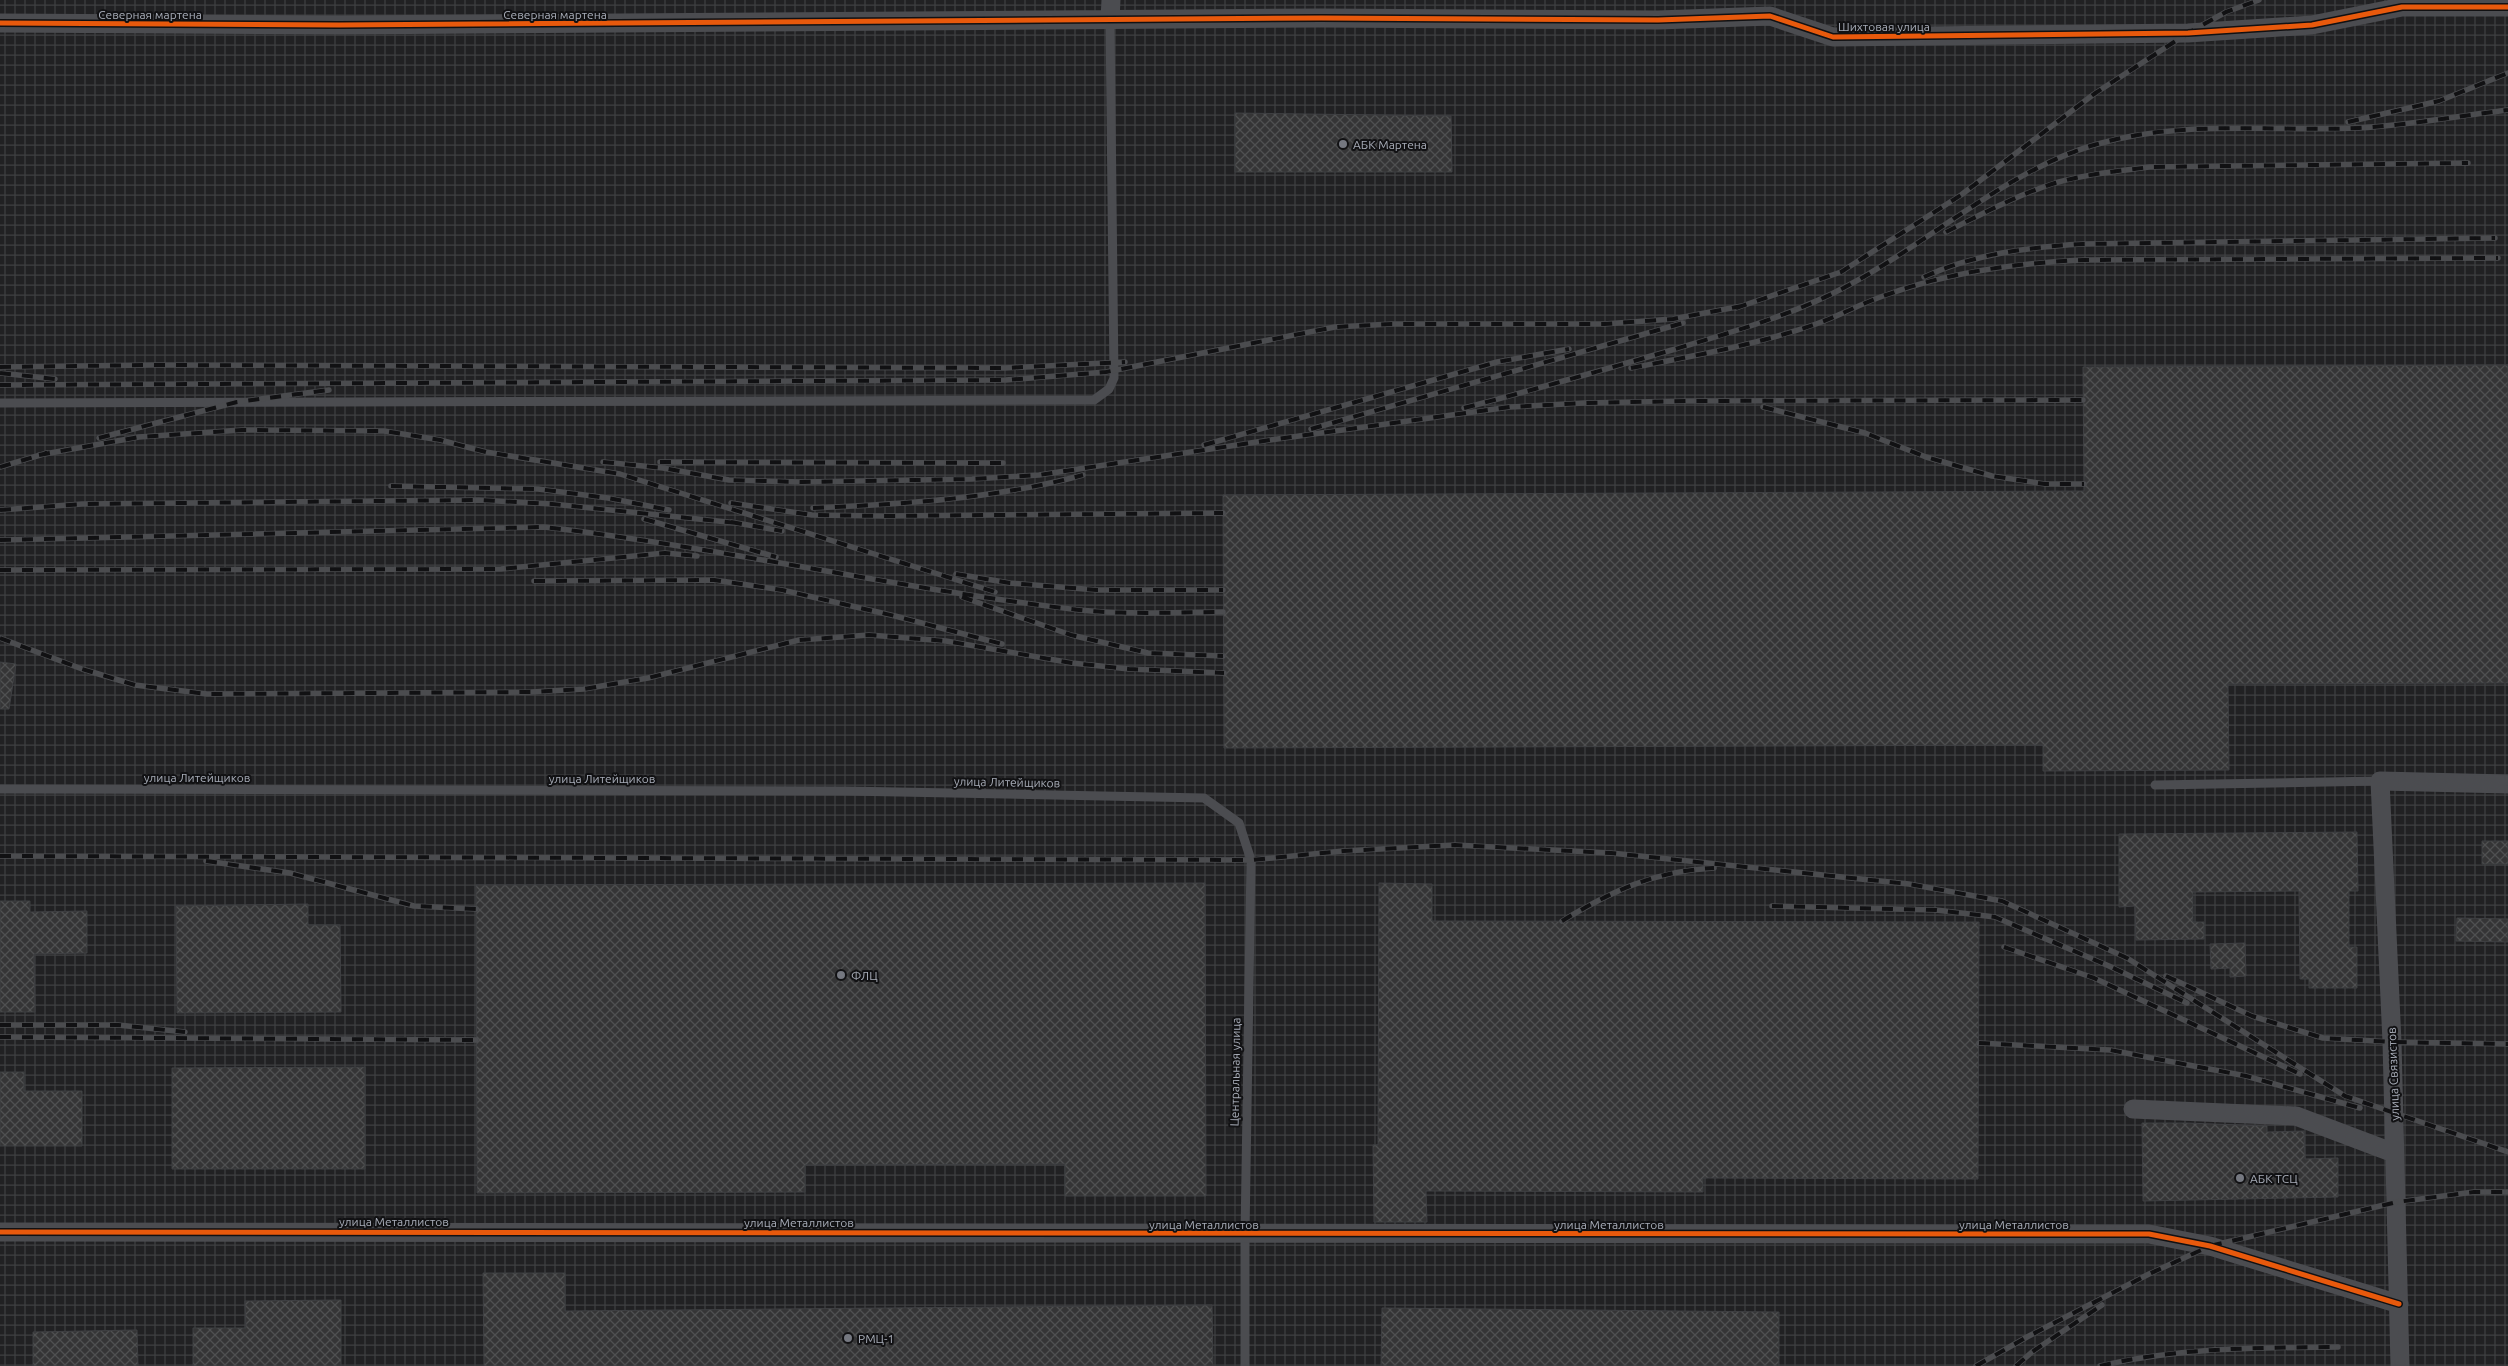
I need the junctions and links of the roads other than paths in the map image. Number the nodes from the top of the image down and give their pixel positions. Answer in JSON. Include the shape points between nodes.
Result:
{"nodes":[{"id":1,"x":1110,"y":0,"type":"edge"},
{"id":2,"x":2508,"y":7,"type":"edge"},
{"id":3,"x":1110,"y":19,"type":"junction"},
{"id":4,"x":0,"y":23,"type":"edge"},
{"id":5,"x":0,"y":402,"type":"edge"},
{"id":6,"x":2380,"y":781,"type":"junction"},
{"id":7,"x":2508,"y":784,"type":"edge"},
{"id":8,"x":2155,"y":785,"type":"dead end"},
{"id":9,"x":0,"y":789,"type":"edge"},
{"id":10,"x":1204,"y":798,"type":"joint"},
{"id":11,"x":2133,"y":1109,"type":"dead end"},
{"id":12,"x":2394,"y":1153,"type":"junction"},
{"id":13,"x":0,"y":1232,"type":"edge"},
{"id":14,"x":1245,"y":1234,"type":"junction"},
{"id":15,"x":2399,"y":1304,"type":"junction"},
{"id":16,"x":1245,"y":1366,"type":"edge"},
{"id":17,"x":2400,"y":1366,"type":"edge"}],
"edges":[{"from":1,"to":3,"type":"street"},
{"from":2,"to":3,"type":"street","name":"Шихтовая улица","via":[[2402,6],[2312,25],[2188,33],[1832,37],[1770,16],[1658,20]]},
{"from":3,"to":4,"type":"street","name":"Северная мартена","via":[[340,25]]},
{"from":3,"to":5,"type":"lane","via":[[1114,378],[1109,390],[1094,400]]},
{"from":6,"to":7,"type":"street"},
{"from":6,"to":8,"type":"lane"},
{"from":6,"to":12,"type":"street","name":"улица Связистов"},
{"from":9,"to":10,"type":"lane","name":"улица Литейщиков","via":[[846,791]]},
{"from":10,"to":14,"type":"lane","name":"Центральная улица","via":[[1239,823],[1251,860]]},
{"from":11,"to":12,"type":"street","via":[[2296,1116]]},
{"from":12,"to":15,"type":"street","name":"улица Связистов"},
{"from":13,"to":14,"type":"street","name":"улица Металлистов"},
{"from":14,"to":15,"type":"street","name":"улица Металлистов","via":[[2149,1234],[2210,1246]]},
{"from":14,"to":16,"type":"lane","name":"Центральная улица"},
{"from":15,"to":17,"type":"street","name":"улица Связистов"}]}
